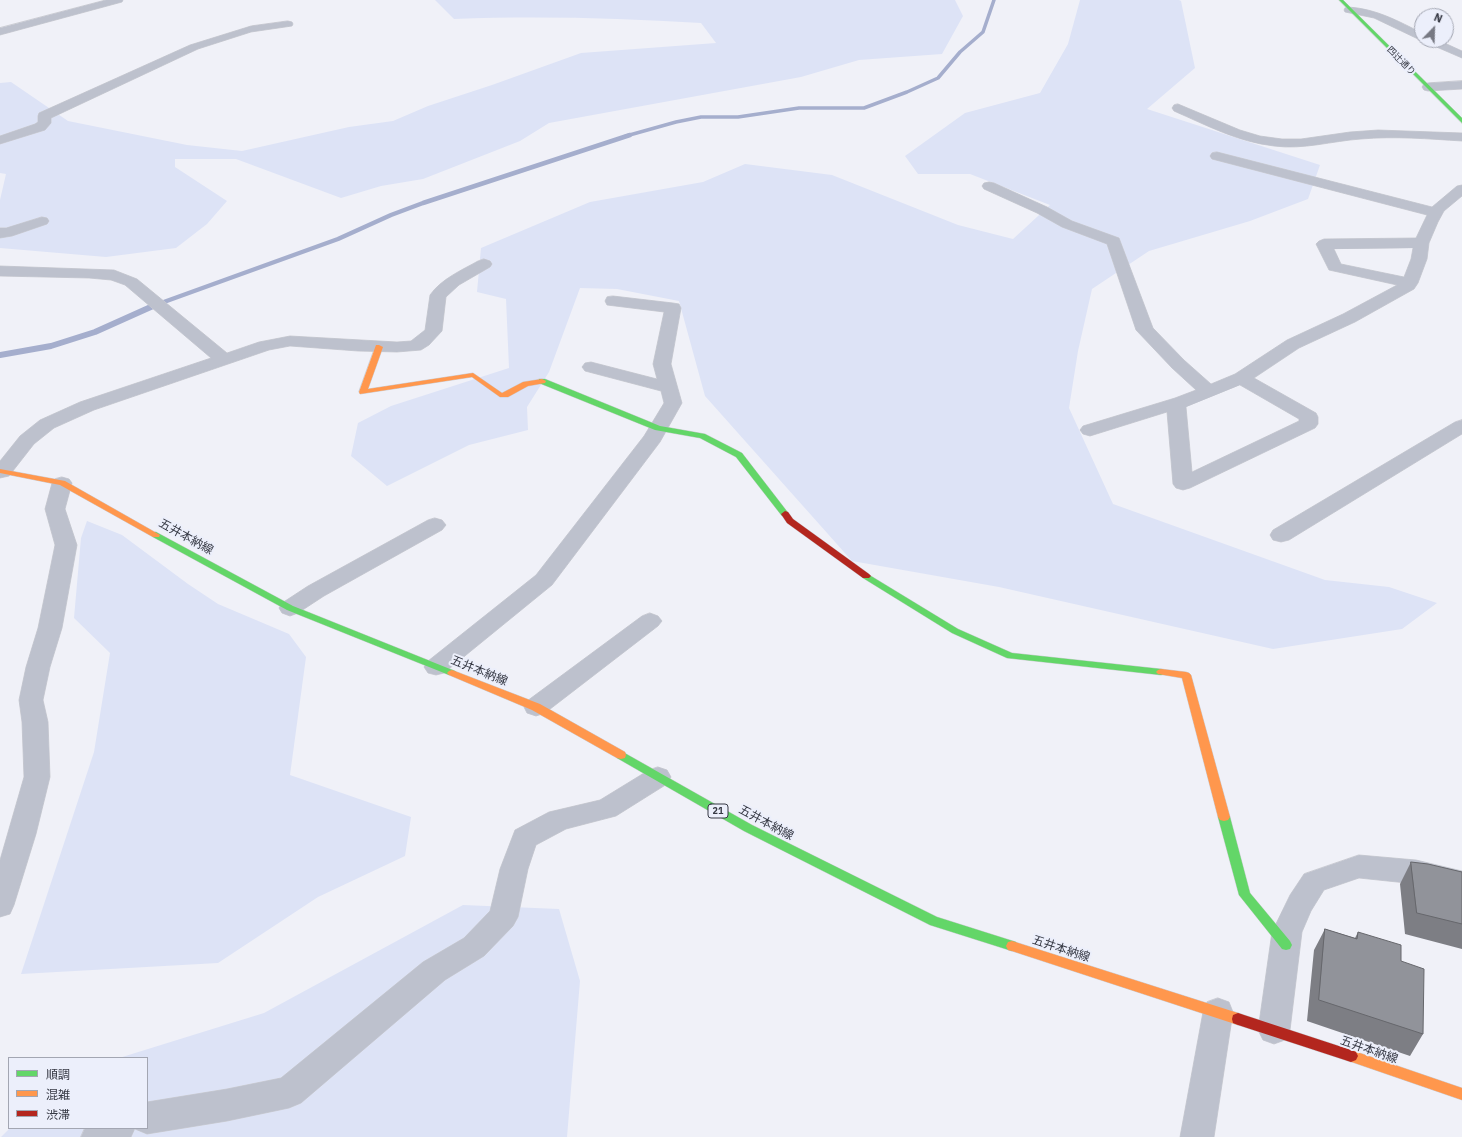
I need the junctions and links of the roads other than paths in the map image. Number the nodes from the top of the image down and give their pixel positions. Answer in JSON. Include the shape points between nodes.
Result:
{"nodes":[{"id":1,"x":118,"y":0,"type":"edge"},
{"id":2,"x":1341,"y":0,"type":"edge"},
{"id":3,"x":1349,"y":10,"type":"junction"},
{"id":4,"x":288,"y":24,"type":"dead end"},
{"id":5,"x":0,"y":32,"type":"edge"},
{"id":6,"x":1414,"y":33,"type":"edge"},
{"id":7,"x":1447,"y":48,"type":"edge"},
{"id":8,"x":1462,"y":55,"type":"edge"},
{"id":9,"x":1462,"y":85,"type":"edge"},
{"id":10,"x":1428,"y":87,"type":"junction"},
{"id":11,"x":1178,"y":108,"type":"dead end"},
{"id":12,"x":1462,"y":121,"type":"edge"},
{"id":13,"x":1462,"y":137,"type":"edge"},
{"id":14,"x":0,"y":140,"type":"edge"},
{"id":15,"x":1217,"y":156,"type":"dead end"},
{"id":16,"x":989,"y":186,"type":"dead end"},
{"id":17,"x":1462,"y":189,"type":"edge"},
{"id":18,"x":1436,"y":213,"type":"junction"},
{"id":19,"x":42,"y":221,"type":"dead end"},
{"id":20,"x":0,"y":233,"type":"edge"},
{"id":21,"x":1421,"y":243,"type":"junction"},
{"id":22,"x":484,"y":264,"type":"dead end"},
{"id":23,"x":0,"y":271,"type":"edge"},
{"id":24,"x":1410,"y":283,"type":"junction"},
{"id":25,"x":613,"y":301,"type":"dead end"},
{"id":26,"x":379,"y":347,"type":"junction"},
{"id":27,"x":223,"y":359,"type":"junction"},
{"id":28,"x":591,"y":367,"type":"dead end"},
{"id":29,"x":1241,"y":378,"type":"junction"},
{"id":30,"x":669,"y":388,"type":"junction"},
{"id":31,"x":1208,"y":392,"type":"junction"},
{"id":32,"x":1176,"y":404,"type":"junction"},
{"id":33,"x":1462,"y":426,"type":"edge"},
{"id":34,"x":658,"y":428,"type":"junction"},
{"id":35,"x":1090,"y":430,"type":"dead end"},
{"id":36,"x":1,"y":471,"type":"edge"},
{"id":37,"x":62,"y":482,"type":"junction"},
{"id":38,"x":434,"y":525,"type":"dead end"},
{"id":39,"x":1281,"y":535,"type":"dead end"},
{"id":40,"x":290,"y":608,"type":"junction"},
{"id":41,"x":650,"y":621,"type":"dead end"},
{"id":42,"x":436,"y":667,"type":"junction"},
{"id":43,"x":536,"y":707,"type":"junction"},
{"id":44,"x":658,"y":777,"type":"junction"},
{"id":45,"x":1462,"y":883,"type":"edge"},
{"id":46,"x":0,"y":906,"type":"edge"},
{"id":47,"x":1286,"y":945,"type":"junction"},
{"id":48,"x":1218,"y":1012,"type":"junction"},
{"id":49,"x":1274,"y":1030,"type":"junction"},
{"id":50,"x":1462,"y":1094,"type":"edge"},
{"id":51,"x":148,"y":1118,"type":"edge"},
{"id":52,"x":116,"y":1129,"type":"edge"},
{"id":53,"x":98,"y":1137,"type":"edge"},
{"id":54,"x":1197,"y":1137,"type":"edge"}],
"edges":[{"from":1,"to":5,"type":"street"},
{"from":2,"to":3,"type":"street","name":"四辻通り"},
{"from":3,"to":6,"type":"street","via":[[1364,10],[1380,15]]},
{"from":3,"to":10,"type":"street","name":"四辻通り"},
{"from":4,"to":14,"type":"street","via":[[252,29],[194,47],[44,116],[45,123],[40,127]]},
{"from":7,"to":8,"type":"street"},
{"from":9,"to":10,"type":"street"},
{"from":10,"to":12,"type":"street","name":"四辻通り"},
{"from":11,"to":13,"type":"street","via":[[1250,138],[1272,143],[1294,144],[1380,134]]},
{"from":15,"to":18,"type":"street"},
{"from":16,"to":31,"type":"street","via":[[1067,224],[1114,241],[1145,330]]},
{"from":17,"to":18,"type":"street"},
{"from":18,"to":21,"type":"street"},
{"from":19,"to":20,"type":"street"},
{"from":21,"to":24,"type":"street","via":[[1419,259]]},
{"from":21,"to":24,"type":"street","via":[[1324,244],[1335,267]]},
{"from":22,"to":26,"type":"street","via":[[453,282],[438,295],[433,331],[424,342],[415,346]]},
{"from":23,"to":27,"type":"street","via":[[114,275],[131,282]]},
{"from":24,"to":29,"type":"street","via":[[1349,318],[1293,344]]},
{"from":25,"to":30,"type":"street","via":[[673,308],[662,364]]},
{"from":26,"to":27,"type":"street","via":[[290,341]]},
{"from":26,"to":34,"type":"street","via":[[363,392],[473,375],[500,395],[505,395],[526,384],[542,381]]},
{"from":27,"to":36,"type":"street","via":[[87,406],[47,424],[27,440]]},
{"from":28,"to":30,"type":"street"},
{"from":29,"to":31,"type":"street"},
{"from":29,"to":32,"type":"street","via":[[1309,417],[1308,424],[1183,484]]},
{"from":30,"to":34,"type":"street","via":[[673,403]]},
{"from":31,"to":32,"type":"street"},
{"from":32,"to":35,"type":"street"},
{"from":33,"to":39,"type":"street"},
{"from":34,"to":42,"type":"street","via":[[544,580]]},
{"from":34,"to":47,"type":"street","via":[[702,436],[739,455],[790,521],[857,570],[955,631],[1010,656],[1186,675],[1245,895]]},
{"from":36,"to":37,"type":"street","name":"五井本納線","number":"21"},
{"from":37,"to":40,"type":"street","name":"五井本納線","number":"21"},
{"from":37,"to":46,"type":"street","via":[[55,509],[66,545],[50,628],[31,700],[35,722],[37,777]]},
{"from":38,"to":40,"type":"street"},
{"from":40,"to":42,"type":"street","name":"五井本納線","number":"21"},
{"from":41,"to":43,"type":"street"},
{"from":42,"to":43,"type":"street","name":"五井本納線","number":"21"},
{"from":43,"to":44,"type":"street","name":"五井本納線","number":"21"},
{"from":44,"to":48,"type":"street","name":"五井本納線","number":"21","via":[[748,828],[934,921]]},
{"from":44,"to":51,"type":"street","via":[[608,809],[559,820],[525,838],[514,869],[503,917],[474,946],[434,971],[289,1092]]},
{"from":45,"to":47,"type":"street","via":[[1416,872],[1359,866],[1314,882],[1287,932]]},
{"from":47,"to":49,"type":"street"},
{"from":48,"to":49,"type":"street","name":"五井本納線","number":"21"},
{"from":48,"to":54,"type":"street"},
{"from":49,"to":50,"type":"street","name":"五井本納線","number":"21"},
{"from":52,"to":53,"type":"street"}]}
